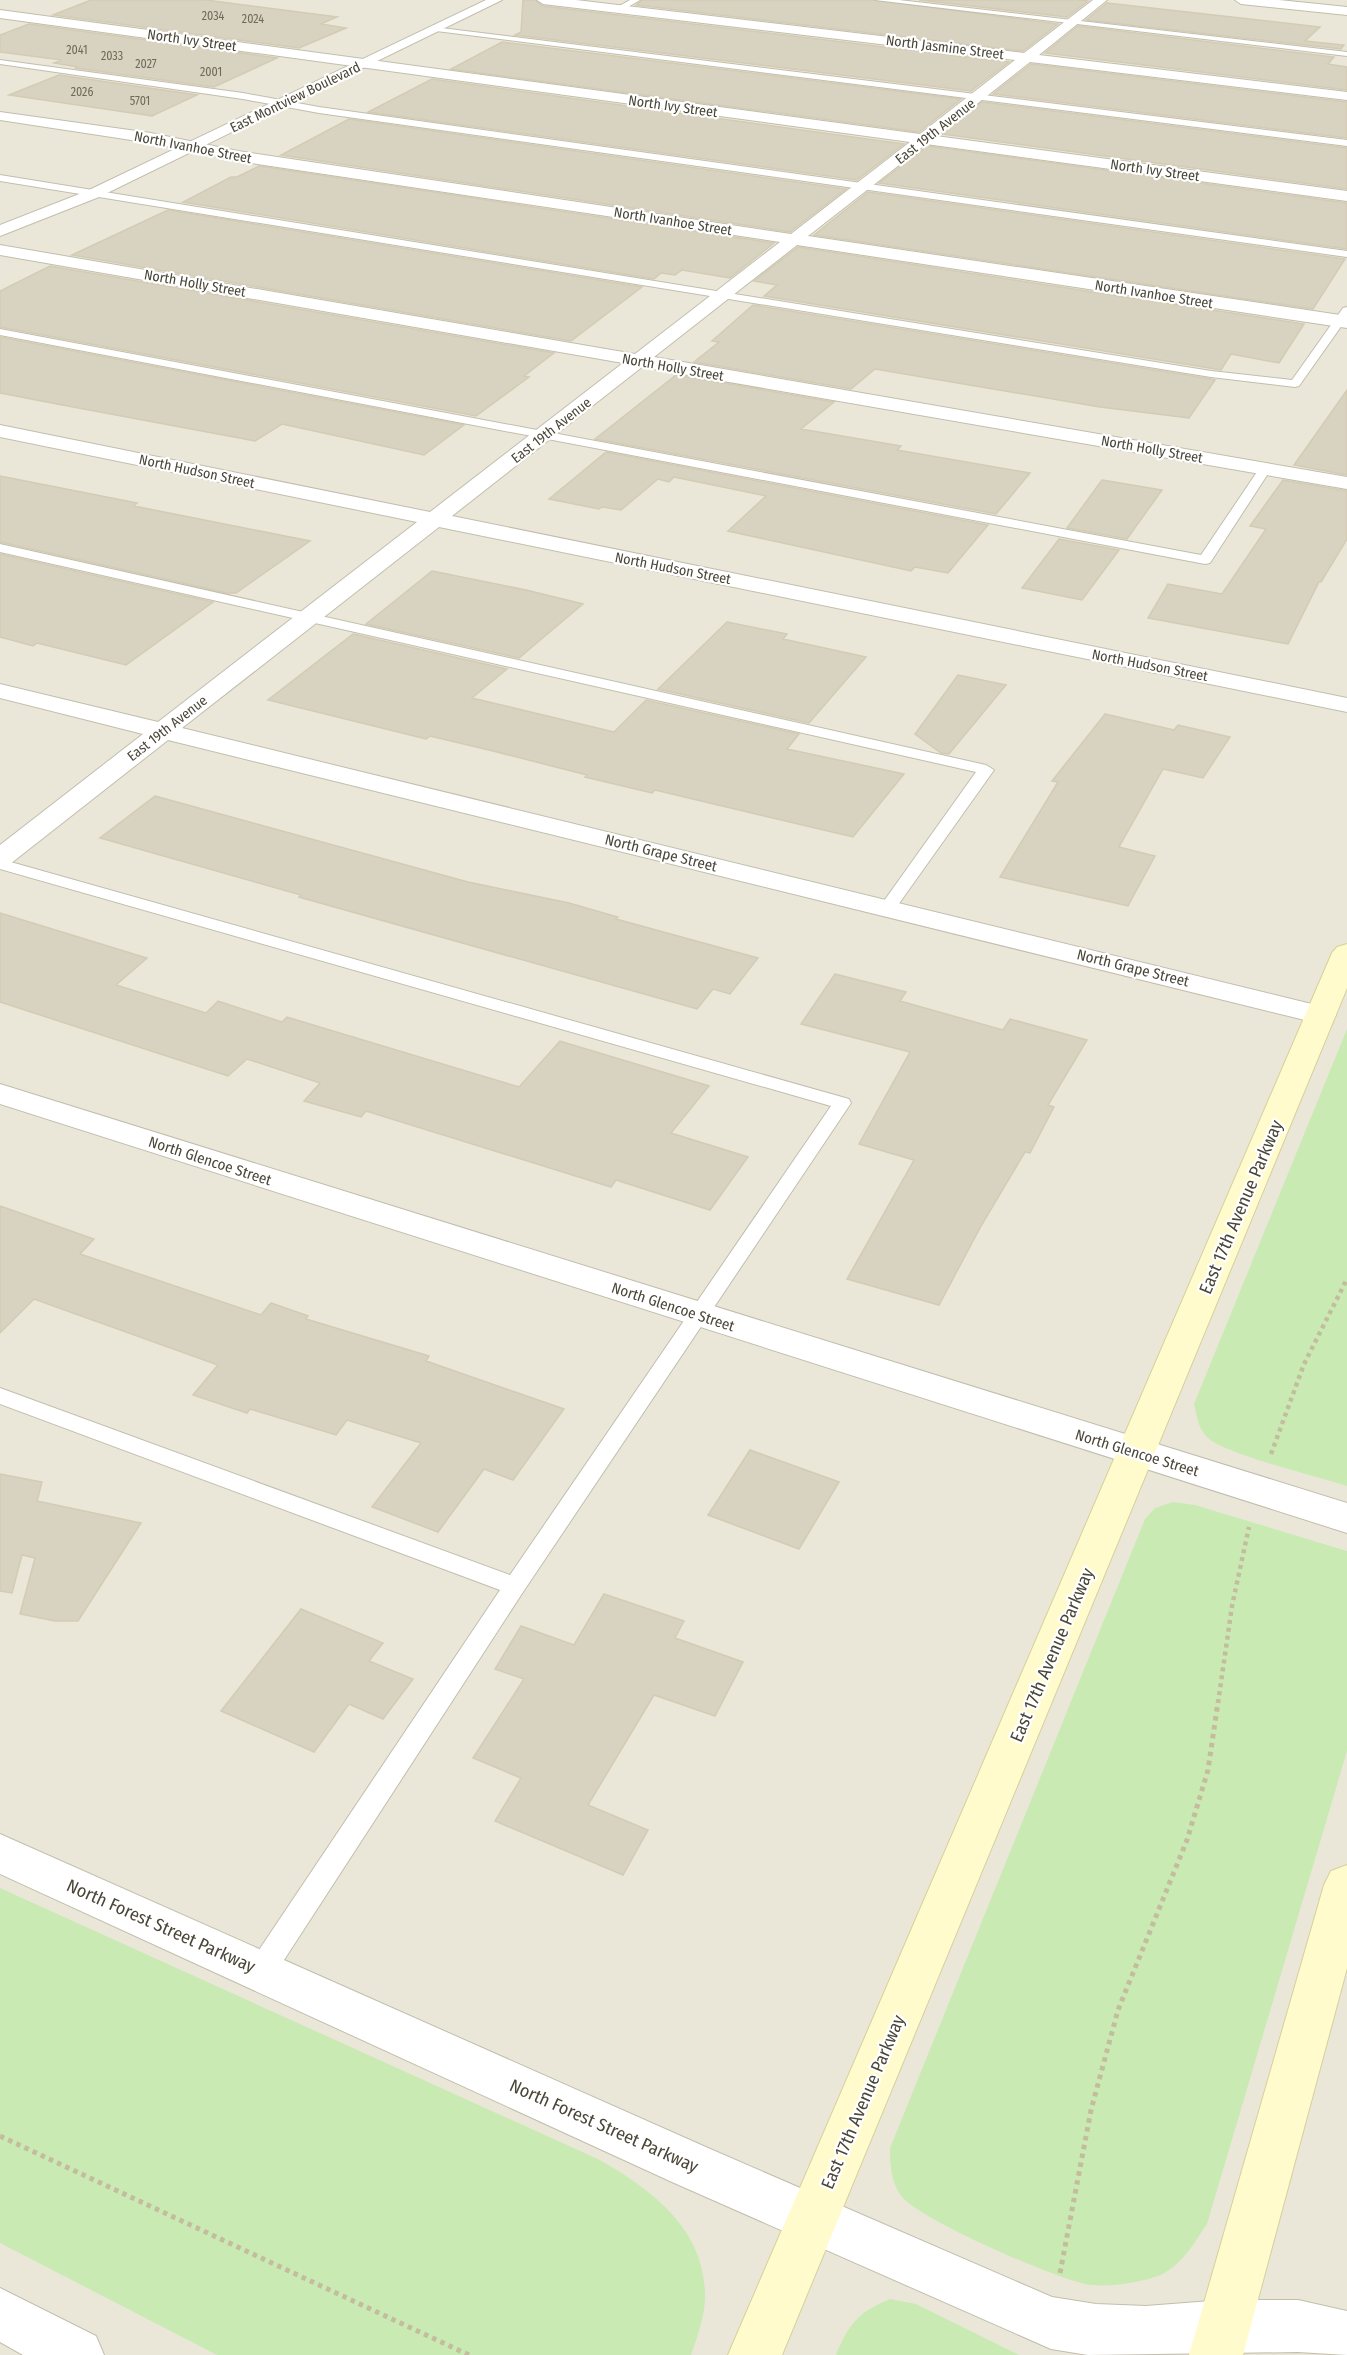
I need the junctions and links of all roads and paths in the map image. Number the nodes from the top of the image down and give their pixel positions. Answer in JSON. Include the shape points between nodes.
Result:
{"nodes":[{"id":1,"x":496,"y":0,"type":"edge"},
{"id":2,"x":543,"y":0,"type":"edge"},
{"id":3,"x":636,"y":0,"type":"edge"},
{"id":4,"x":879,"y":0,"type":"edge"},
{"id":5,"x":1101,"y":0,"type":"edge"},
{"id":6,"x":1241,"y":0,"type":"edge"},
{"id":7,"x":618,"y":9,"type":"junction"},
{"id":8,"x":1347,"y":11,"type":"edge"},
{"id":9,"x":0,"y":14,"type":"edge"},
{"id":10,"x":1073,"y":22,"type":"junction"},
{"id":11,"x":436,"y":29,"type":"junction"},
{"id":12,"x":1347,"y":54,"type":"edge"},
{"id":13,"x":1029,"y":57,"type":"junction"},
{"id":14,"x":0,"y":62,"type":"edge"},
{"id":15,"x":364,"y":64,"type":"junction"},
{"id":16,"x":1347,"y":96,"type":"edge"},
{"id":17,"x":978,"y":97,"type":"junction"},
{"id":18,"x":281,"y":104,"type":"junction"},
{"id":19,"x":0,"y":116,"type":"edge"},
{"id":20,"x":925,"y":139,"type":"junction"},
{"id":21,"x":1347,"y":143,"type":"edge"},
{"id":22,"x":191,"y":147,"type":"junction"},
{"id":23,"x":0,"y":178,"type":"edge"},
{"id":24,"x":864,"y":187,"type":"junction"},
{"id":25,"x":93,"y":194,"type":"junction"},
{"id":26,"x":1347,"y":196,"type":"edge"},
{"id":27,"x":0,"y":231,"type":"edge"},
{"id":28,"x":795,"y":240,"type":"junction"},
{"id":29,"x":0,"y":248,"type":"edge"},
{"id":30,"x":1347,"y":254,"type":"edge"},
{"id":31,"x":724,"y":296,"type":"junction"},
{"id":32,"x":1344,"y":318,"type":"edge"},
{"id":33,"x":0,"y":332,"type":"edge"},
{"id":34,"x":640,"y":361,"type":"junction"},
{"id":35,"x":0,"y":431,"type":"edge"},
{"id":36,"x":545,"y":435,"type":"junction"},
{"id":37,"x":1265,"y":469,"type":"junction"},
{"id":38,"x":1347,"y":483,"type":"edge"},
{"id":39,"x":435,"y":519,"type":"junction"},
{"id":40,"x":0,"y":548,"type":"edge"},
{"id":41,"x":309,"y":617,"type":"junction"},
{"id":42,"x":0,"y":691,"type":"edge"},
{"id":43,"x":1347,"y":705,"type":"edge"},
{"id":44,"x":162,"y":732,"type":"junction"},
{"id":45,"x":0,"y":858,"type":"edge"},
{"id":46,"x":0,"y":864,"type":"edge"},
{"id":47,"x":887,"y":908,"type":"junction"},
{"id":48,"x":1347,"y":954,"type":"edge"},
{"id":49,"x":1321,"y":1015,"type":"junction"},
{"id":50,"x":0,"y":1094,"type":"edge"},
{"id":51,"x":1347,"y":1279,"type":"edge"},
{"id":52,"x":699,"y":1315,"type":"junction"},
{"id":53,"x":0,"y":1396,"type":"edge"},
{"id":54,"x":1138,"y":1453,"type":"junction"},
{"id":55,"x":1259,"y":1491,"type":"junction"},
{"id":56,"x":1347,"y":1518,"type":"edge"},
{"id":57,"x":515,"y":1586,"type":"junction"},
{"id":58,"x":0,"y":1853,"type":"edge"},
{"id":59,"x":1347,"y":1885,"type":"edge"},
{"id":60,"x":261,"y":1971,"type":"junction"},
{"id":61,"x":0,"y":2136,"type":"edge"},
{"id":62,"x":813,"y":2219,"type":"junction"},
{"id":63,"x":0,"y":2314,"type":"edge"},
{"id":64,"x":1051,"y":2323,"type":"junction"},
{"id":65,"x":1347,"y":2337,"type":"edge"},
{"id":66,"x":1220,"y":2340,"type":"edge"},
{"id":67,"x":70,"y":2354,"type":"edge"},
{"id":68,"x":469,"y":2355,"type":"edge"},
{"id":69,"x":755,"y":2355,"type":"edge"}],
"edges":[{"from":1,"to":11,"type":"street","name":"East Montview Boulevard"},
{"from":2,"to":7,"type":"street","name":"North Jasmine Street"},
{"from":3,"to":7,"type":"lane"},
{"from":4,"to":10,"type":"lane"},
{"from":5,"to":10,"type":"street","name":"East 19th Avenue"},
{"from":6,"to":8,"type":"street"},
{"from":7,"to":13,"type":"street","name":"North Jasmine Street"},
{"from":9,"to":15,"type":"street","name":"North Ivy Street"},
{"from":10,"to":12,"type":"lane"},
{"from":10,"to":13,"type":"street","name":"East 19th Avenue"},
{"from":11,"to":15,"type":"street","name":"East Montview Boulevard"},
{"from":11,"to":17,"type":"lane"},
{"from":13,"to":16,"type":"street","name":"North Jasmine Street"},
{"from":13,"to":17,"type":"street","name":"East 19th Avenue"},
{"from":14,"to":18,"type":"lane"},
{"from":15,"to":18,"type":"street","name":"East Montview Boulevard"},
{"from":15,"to":20,"type":"street","name":"North Ivy Street"},
{"from":17,"to":20,"type":"street","name":"East 19th Avenue"},
{"from":17,"to":21,"type":"lane"},
{"from":18,"to":22,"type":"street","name":"East Montview Boulevard"},
{"from":18,"to":24,"type":"lane"},
{"from":19,"to":22,"type":"street","name":"North Ivanhoe Street"},
{"from":20,"to":24,"type":"street","name":"East 19th Avenue"},
{"from":20,"to":26,"type":"street","name":"North Ivy Street"},
{"from":22,"to":25,"type":"street","name":"East Montview Boulevard"},
{"from":22,"to":28,"type":"street","name":"North Ivanhoe Street"},
{"from":23,"to":25,"type":"lane"},
{"from":24,"to":28,"type":"street","name":"East 19th Avenue"},
{"from":24,"to":30,"type":"lane"},
{"from":25,"to":27,"type":"street","name":"East Montview Boulevard"},
{"from":25,"to":29,"type":"street","name":"East Montview Boulevard","via":[[62,216]]},
{"from":25,"to":31,"type":"lane"},
{"from":28,"to":31,"type":"street","name":"East 19th Avenue"},
{"from":28,"to":32,"type":"street","name":"North Ivanhoe Street"},
{"from":29,"to":34,"type":"street","name":"North Holly Street"},
{"from":31,"to":32,"type":"lane","via":[[1295,384]]},
{"from":31,"to":34,"type":"street","name":"East 19th Avenue"},
{"from":33,"to":36,"type":"lane"},
{"from":34,"to":36,"type":"street","name":"East 19th Avenue"},
{"from":34,"to":37,"type":"street","name":"North Holly Street"},
{"from":35,"to":39,"type":"street","name":"North Hudson Street"},
{"from":36,"to":37,"type":"lane","via":[[1205,560]]},
{"from":36,"to":39,"type":"street","name":"East 19th Avenue"},
{"from":37,"to":38,"type":"street","name":"North Holly Street"},
{"from":39,"to":41,"type":"street","name":"East 19th Avenue"},
{"from":39,"to":43,"type":"street","name":"North Hudson Street"},
{"from":40,"to":41,"type":"lane"},
{"from":41,"to":44,"type":"street","name":"East 19th Avenue"},
{"from":41,"to":47,"type":"lane","via":[[986,770]]},
{"from":42,"to":44,"type":"street","name":"North Grape Street"},
{"from":44,"to":45,"type":"street","name":"East 19th Avenue"},
{"from":44,"to":47,"type":"street","name":"North Grape Street"},
{"from":46,"to":52,"type":"lane","via":[[842,1103]]},
{"from":47,"to":49,"type":"street","name":"North Grape Street"},
{"from":48,"to":49,"type":"main road","name":"East 17th Avenue Parkway"},
{"from":49,"to":54,"type":"main road","name":"East 17th Avenue Parkway"},
{"from":50,"to":52,"type":"street","name":"North Glencoe Street"},
{"from":51,"to":55,"type":"path","via":[[1323,1321],[1288,1399]]},
{"from":52,"to":54,"type":"street","name":"North Glencoe Street"},
{"from":52,"to":57,"type":"lane"},
{"from":53,"to":57,"type":"lane"},
{"from":54,"to":55,"type":"street","name":"North Glencoe Street"},
{"from":54,"to":62,"type":"main road","name":"East 17th Avenue Parkway"},
{"from":55,"to":56,"type":"street","name":"North Glencoe Street"},
{"from":55,"to":64,"type":"path","via":[[1232,1606],[1208,1770],[1186,1840],[1118,2010],[1091,2110]]},
{"from":57,"to":60,"type":"lane"},
{"from":58,"to":60,"type":"street","name":"North Forest Street Parkway"},
{"from":59,"to":66,"type":"main road"},
{"from":60,"to":62,"type":"street","name":"North Forest Street Parkway"},
{"from":61,"to":68,"type":"path"},
{"from":62,"to":64,"type":"street","name":"North Forest Street Parkway"},
{"from":62,"to":69,"type":"main road","name":"East 17th Avenue Parkway"},
{"from":63,"to":67,"type":"street"},
{"from":64,"to":66,"type":"street","name":"North Forest Street Parkway"},
{"from":65,"to":66,"type":"street","name":"North Forest Street Parkway","via":[[1298,2326]]}]}
